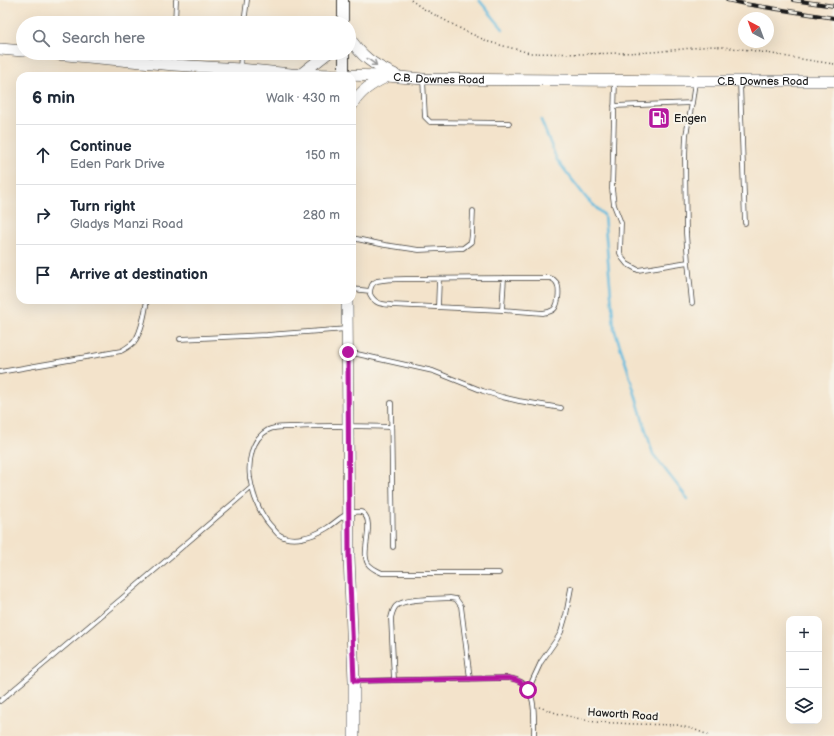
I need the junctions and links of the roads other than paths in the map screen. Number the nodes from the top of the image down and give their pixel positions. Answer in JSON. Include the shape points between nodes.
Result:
{"nodes":[{"id":1,"x":176,"y":0,"type":"edge"},
{"id":2,"x":247,"y":0,"type":"edge"},
{"id":3,"x":343,"y":0,"type":"edge"},
{"id":4,"x":175,"y":16,"type":"edge"},
{"id":5,"x":245,"y":16,"type":"edge"},
{"id":6,"x":343,"y":16,"type":"edge"},
{"id":7,"x":356,"y":46,"type":"edge"},
{"id":8,"x":0,"y":49,"type":"edge"},
{"id":9,"x":16,"y":50,"type":"edge"},
{"id":10,"x":125,"y":60,"type":"edge"},
{"id":11,"x":170,"y":60,"type":"edge"},
{"id":12,"x":241,"y":60,"type":"edge"},
{"id":13,"x":318,"y":60,"type":"edge"},
{"id":14,"x":344,"y":60,"type":"edge"},
{"id":15,"x":168,"y":64,"type":"junction"},
{"id":16,"x":240,"y":69,"type":"junction"},
{"id":17,"x":268,"y":72,"type":"edge"},
{"id":18,"x":300,"y":72,"type":"edge"},
{"id":19,"x":344,"y":72,"type":"edge"},
{"id":20,"x":356,"y":76,"type":"edge"},
{"id":21,"x":387,"y":76,"type":"junction"},
{"id":22,"x":402,"y":77,"type":"junction"},
{"id":23,"x":423,"y":79,"type":"junction"},
{"id":24,"x":615,"y":81,"type":"junction"},
{"id":25,"x":695,"y":81,"type":"junction"},
{"id":26,"x":834,"y":81,"type":"edge"},
{"id":27,"x":740,"y":82,"type":"junction"},
{"id":28,"x":356,"y":99,"type":"edge"},
{"id":29,"x":692,"y":103,"type":"junction"},
{"id":30,"x":614,"y":106,"type":"junction"},
{"id":31,"x":509,"y":123,"type":"dead end"},
{"id":32,"x":473,"y":211,"type":"dead end"},
{"id":33,"x":745,"y":223,"type":"dead end"},
{"id":34,"x":356,"y":239,"type":"edge"},
{"id":35,"x":688,"y":262,"type":"junction"},
{"id":36,"x":439,"y":278,"type":"junction"},
{"id":37,"x":504,"y":278,"type":"junction"},
{"id":38,"x":356,"y":289,"type":"edge"},
{"id":39,"x":370,"y":291,"type":"junction"},
{"id":40,"x":692,"y":303,"type":"dead end"},
{"id":41,"x":146,"y":304,"type":"edge"},
{"id":42,"x":347,"y":304,"type":"edge"},
{"id":43,"x":438,"y":307,"type":"junction"},
{"id":44,"x":502,"y":310,"type":"junction"},
{"id":45,"x":348,"y":329,"type":"junction"},
{"id":46,"x":180,"y":339,"type":"dead end"},
{"id":47,"x":348,"y":352,"type":"junction"},
{"id":48,"x":0,"y":372,"type":"edge"},
{"id":49,"x":391,"y":402,"type":"dead end"},
{"id":50,"x":561,"y":408,"type":"dead end"},
{"id":51,"x":348,"y":426,"type":"junction"},
{"id":52,"x":391,"y":427,"type":"junction"},
{"id":53,"x":252,"y":487,"type":"junction"},
{"id":54,"x":348,"y":513,"type":"junction"},
{"id":55,"x":394,"y":547,"type":"dead end"},
{"id":56,"x":499,"y":573,"type":"dead end"},
{"id":57,"x":571,"y":588,"type":"dead end"},
{"id":58,"x":470,"y":679,"type":"junction"},
{"id":59,"x":394,"y":680,"type":"junction"},
{"id":60,"x":354,"y":681,"type":"junction"},
{"id":61,"x":528,"y":690,"type":"junction"},
{"id":62,"x":0,"y":701,"type":"edge"},
{"id":63,"x":354,"y":736,"type":"edge"},
{"id":64,"x":534,"y":736,"type":"edge"}],
"edges":[{"from":1,"to":4,"type":"lane"},
{"from":2,"to":5,"type":"lane"},
{"from":3,"to":6,"type":"street"},
{"from":7,"to":22,"type":"main road","one_way":true,"via":[[367,59],[382,69]]},
{"from":8,"to":9,"type":"main road"},
{"from":10,"to":15,"type":"main road","name":"C.B. Downes Road"},
{"from":11,"to":15,"type":"lane"},
{"from":12,"to":16,"type":"lane"},
{"from":13,"to":18,"type":"main road"},
{"from":14,"to":19,"type":"street"},
{"from":15,"to":16,"type":"main road","name":"C.B. Downes Road"},
{"from":16,"to":17,"type":"main road","name":"C.B. Downes Road"},
{"from":20,"to":21,"type":"main road","name":"C.B. Downes Road"},
{"from":21,"to":22,"type":"main road","name":"C.B. Downes Road"},
{"from":21,"to":28,"type":"main road","via":[[362,91]]},
{"from":22,"to":23,"type":"main road","name":"C.B. Downes Road"},
{"from":23,"to":24,"type":"main road","name":"C.B. Downes Road"},
{"from":23,"to":31,"type":"lane","via":[[425,117],[430,122]]},
{"from":24,"to":25,"type":"main road","name":"C.B. Downes Road"},
{"from":24,"to":30,"type":"lane"},
{"from":25,"to":27,"type":"main road","name":"C.B. Downes Road"},
{"from":25,"to":29,"type":"lane"},
{"from":26,"to":27,"type":"main road","name":"C.B. Downes Road"},
{"from":27,"to":33,"type":"lane"},
{"from":29,"to":30,"type":"lane"},
{"from":29,"to":35,"type":"lane","via":[[686,135]]},
{"from":30,"to":35,"type":"lane","via":[[612,189],[614,205],[621,224],[620,253],[627,264],[638,270]]},
{"from":32,"to":34,"type":"lane","via":[[470,242],[463,248],[419,250]]},
{"from":35,"to":40,"type":"lane"},
{"from":36,"to":37,"type":"lane"},
{"from":36,"to":39,"type":"lane","via":[[380,281],[373,284]]},
{"from":36,"to":43,"type":"lane"},
{"from":37,"to":44,"type":"lane"},
{"from":37,"to":44,"type":"lane","via":[[553,279],[558,286],[558,301],[555,308],[543,313]]},
{"from":38,"to":39,"type":"lane"},
{"from":39,"to":43,"type":"lane","via":[[374,300],[379,303]]},
{"from":41,"to":48,"type":"lane","via":[[135,341],[122,352]]},
{"from":42,"to":45,"type":"main road"},
{"from":43,"to":44,"type":"lane"},
{"from":45,"to":46,"type":"lane"},
{"from":45,"to":47,"type":"main road"},
{"from":47,"to":50,"type":"lane","via":[[433,371],[502,397]]},
{"from":47,"to":51,"type":"main road"},
{"from":49,"to":52,"type":"lane"},
{"from":51,"to":52,"type":"lane"},
{"from":51,"to":53,"type":"lane","via":[[268,430],[259,437],[252,450],[249,465]]},
{"from":51,"to":54,"type":"main road"},
{"from":52,"to":55,"type":"lane"},
{"from":53,"to":54,"type":"lane","via":[[260,512],[278,533],[289,539],[318,533]]},
{"from":53,"to":62,"type":"lane"},
{"from":54,"to":56,"type":"lane","via":[[360,511],[366,516],[367,562],[370,567],[382,573]]},
{"from":54,"to":60,"type":"main road"},
{"from":57,"to":61,"type":"lane","via":[[561,632],[541,662]]},
{"from":58,"to":59,"type":"lane"},
{"from":58,"to":59,"type":"lane","via":[[461,606],[456,599],[450,598],[403,602],[396,606],[391,618]]},
{"from":58,"to":61,"type":"lane","via":[[509,678],[524,684]]},
{"from":59,"to":60,"type":"lane"},
{"from":60,"to":63,"type":"main road"},
{"from":61,"to":64,"type":"lane","via":[[533,704]]}]}
